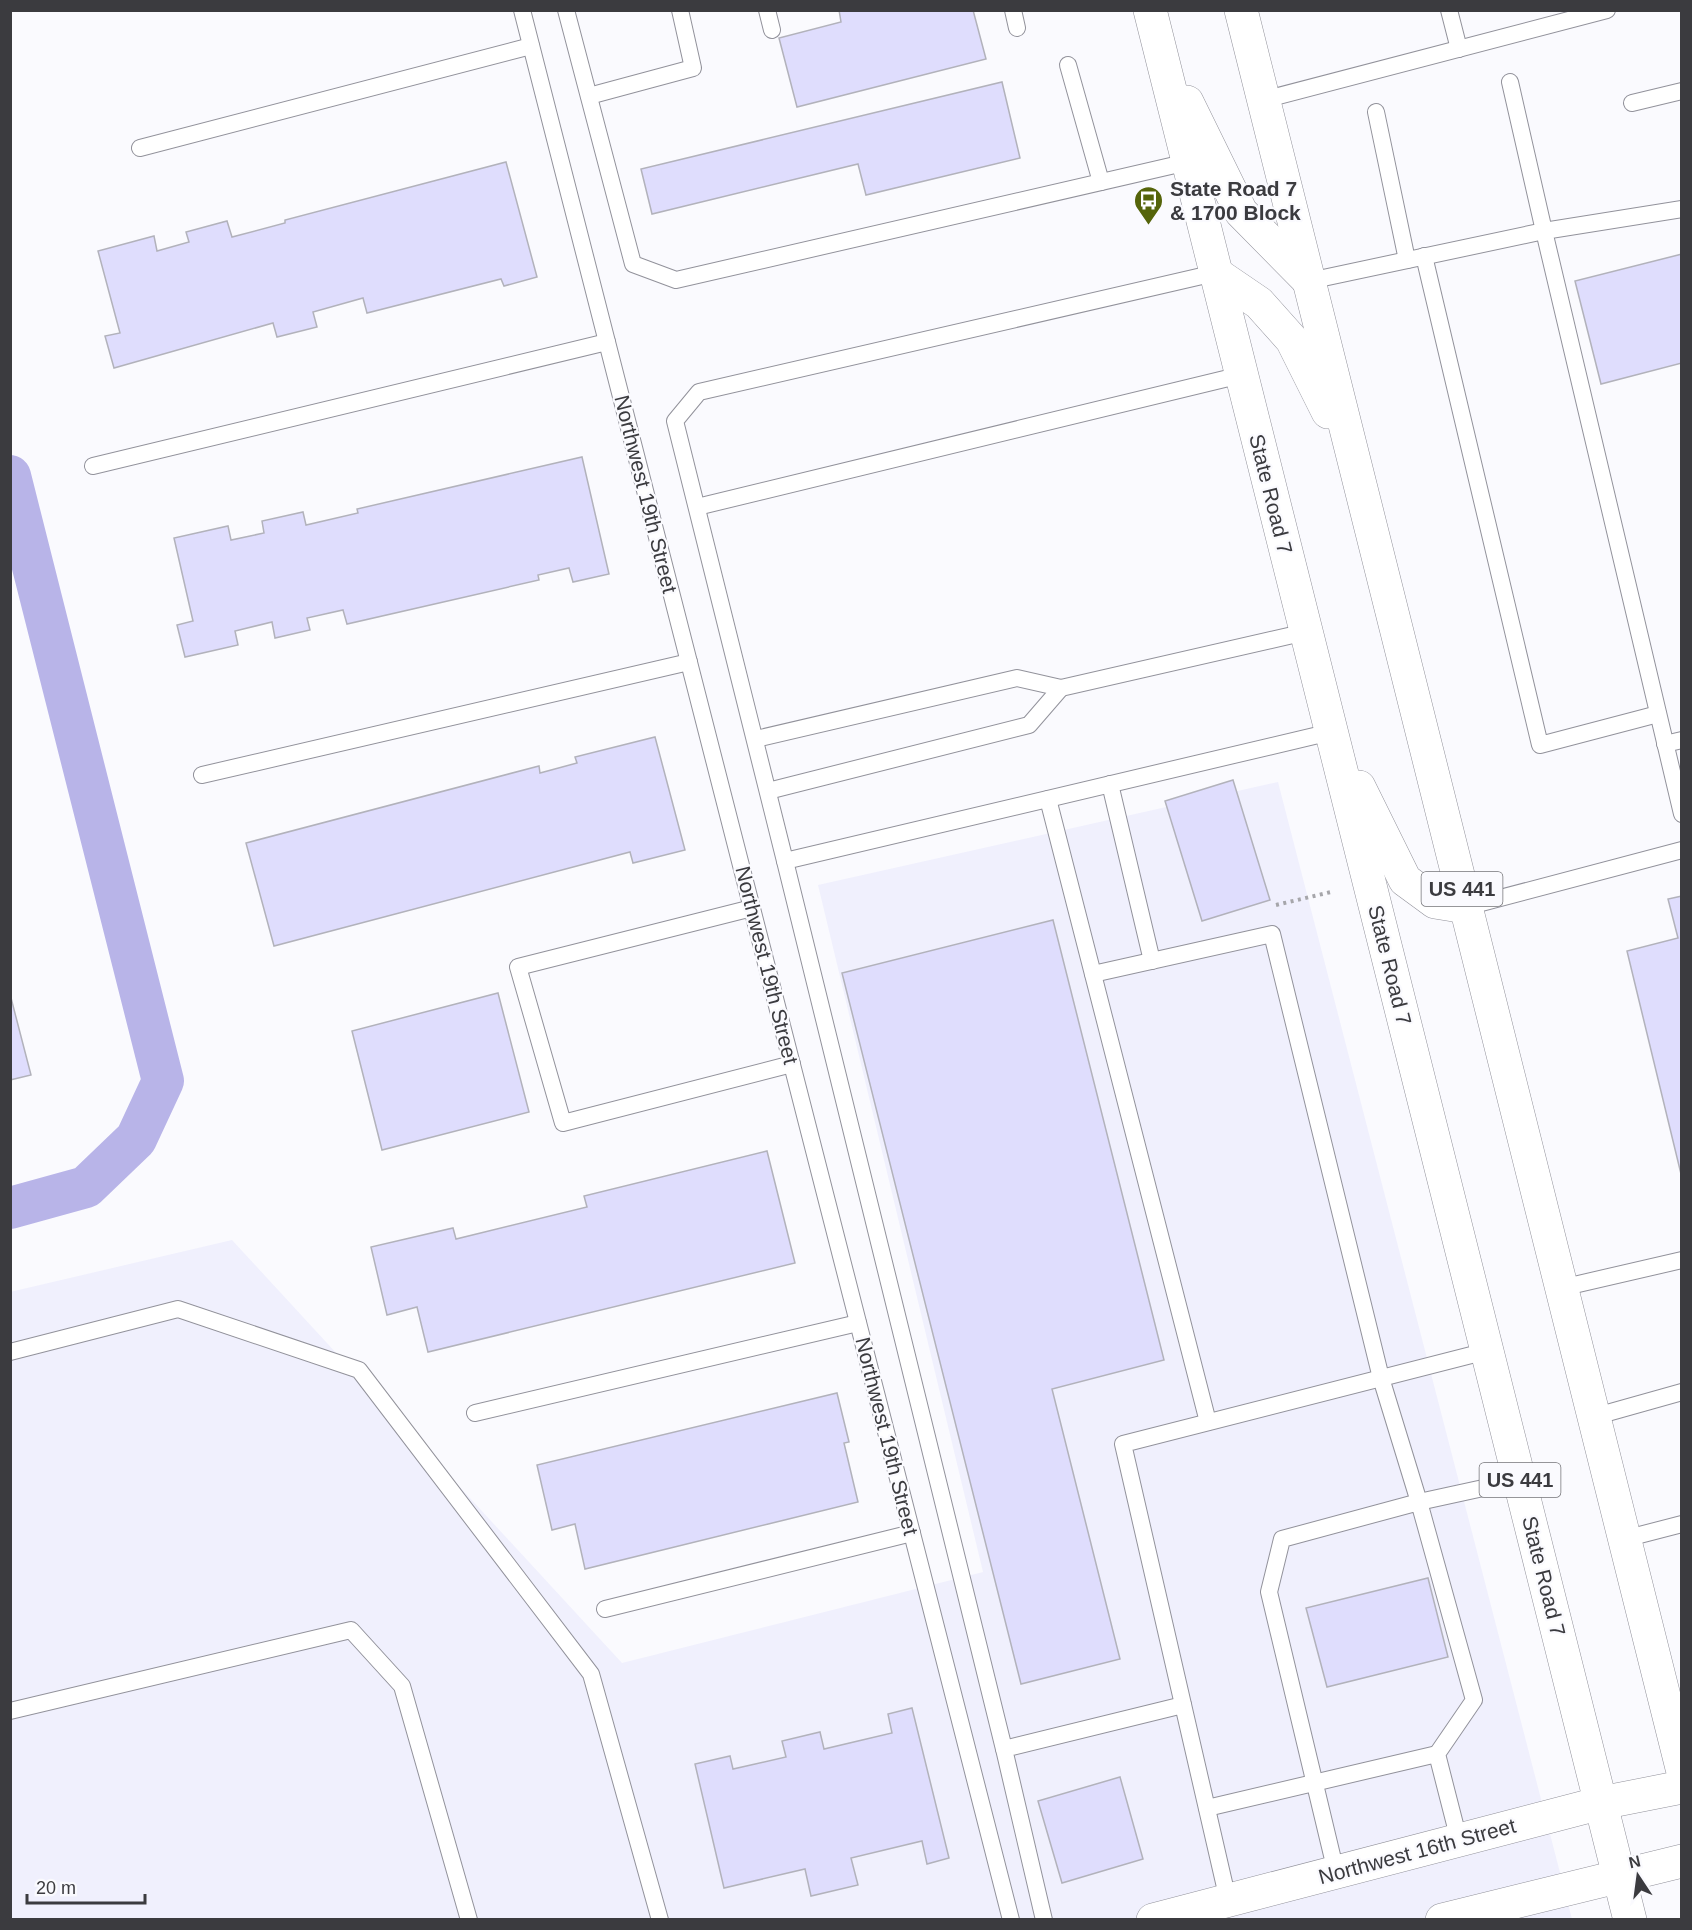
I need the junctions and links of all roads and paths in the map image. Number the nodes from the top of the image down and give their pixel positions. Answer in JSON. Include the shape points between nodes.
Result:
{"nodes":[{"id":1,"x":522,"y":10,"type":"edge"},
{"id":2,"x":566,"y":10,"type":"edge"},
{"id":3,"x":680,"y":10,"type":"edge"},
{"id":4,"x":767,"y":10,"type":"edge"},
{"id":5,"x":1013,"y":10,"type":"edge"},
{"id":6,"x":1150,"y":10,"type":"edge"},
{"id":7,"x":1241,"y":10,"type":"edge"},
{"id":8,"x":1449,"y":10,"type":"edge"},
{"id":9,"x":1607,"y":10,"type":"edge"},
{"id":10,"x":1017,"y":28,"type":"dead end"},
{"id":11,"x":772,"y":30,"type":"dead end"},
{"id":12,"x":1158,"y":44,"type":"junction"},
{"id":13,"x":531,"y":46,"type":"junction"},
{"id":14,"x":1459,"y":49,"type":"junction"},
{"id":15,"x":1068,"y":65,"type":"dead end"},
{"id":16,"x":1510,"y":82,"type":"dead end"},
{"id":17,"x":1682,"y":91,"type":"edge"},
{"id":18,"x":589,"y":96,"type":"junction"},
{"id":19,"x":1263,"y":100,"type":"junction"},
{"id":20,"x":1632,"y":103,"type":"dead end"},
{"id":21,"x":1376,"y":112,"type":"dead end"},
{"id":22,"x":140,"y":148,"type":"dead end"},
{"id":23,"x":1188,"y":162,"type":"junction"},
{"id":24,"x":1101,"y":182,"type":"junction"},
{"id":25,"x":1682,"y":209,"type":"edge"},
{"id":26,"x":1544,"y":231,"type":"junction"},
{"id":27,"x":1416,"y":258,"type":"junction"},
{"id":28,"x":1215,"y":273,"type":"junction"},
{"id":29,"x":1309,"y":281,"type":"junction"},
{"id":30,"x":607,"y":342,"type":"junction"},
{"id":31,"x":1241,"y":375,"type":"junction"},
{"id":32,"x":93,"y":466,"type":"dead end"},
{"id":33,"x":1357,"y":470,"type":"junction"},
{"id":34,"x":697,"y":507,"type":"junction"},
{"id":35,"x":1306,"y":632,"type":"junction"},
{"id":36,"x":689,"y":662,"type":"junction"},
{"id":37,"x":1061,"y":688,"type":"junction"},
{"id":38,"x":1658,"y":714,"type":"junction"},
{"id":39,"x":1331,"y":732,"type":"junction"},
{"id":40,"x":756,"y":739,"type":"junction"},
{"id":41,"x":1673,"y":742,"type":"edge"},
{"id":42,"x":202,"y":775,"type":"dead end"},
{"id":43,"x":1110,"y":784,"type":"junction"},
{"id":44,"x":768,"y":791,"type":"junction"},
{"id":45,"x":1048,"y":799,"type":"junction"},
{"id":46,"x":1682,"y":814,"type":"edge"},
{"id":47,"x":1682,"y":850,"type":"edge"},
{"id":48,"x":785,"y":861,"type":"junction"},
{"id":49,"x":1466,"y":907,"type":"junction"},
{"id":50,"x":752,"y":908,"type":"junction"},
{"id":51,"x":1152,"y":961,"type":"junction"},
{"id":52,"x":1093,"y":974,"type":"junction"},
{"id":53,"x":792,"y":1064,"type":"junction"},
{"id":54,"x":1682,"y":1260,"type":"edge"},
{"id":55,"x":1561,"y":1288,"type":"junction"},
{"id":56,"x":858,"y":1323,"type":"junction"},
{"id":57,"x":1487,"y":1351,"type":"junction"},
{"id":58,"x":10,"y":1352,"type":"edge"},
{"id":59,"x":1381,"y":1378,"type":"junction"},
{"id":60,"x":1682,"y":1392,"type":"edge"},
{"id":61,"x":475,"y":1413,"type":"dead end"},
{"id":62,"x":1593,"y":1417,"type":"junction"},
{"id":63,"x":1208,"y":1422,"type":"junction"},
{"id":64,"x":1520,"y":1480,"type":"junction"},
{"id":65,"x":1419,"y":1502,"type":"junction"},
{"id":66,"x":1682,"y":1524,"type":"edge"},
{"id":67,"x":912,"y":1533,"type":"junction"},
{"id":68,"x":1624,"y":1539,"type":"junction"},
{"id":69,"x":605,"y":1609,"type":"dead end"},
{"id":70,"x":1183,"y":1705,"type":"junction"},
{"id":71,"x":10,"y":1711,"type":"edge"},
{"id":72,"x":1004,"y":1749,"type":"junction"},
{"id":73,"x":1437,"y":1754,"type":"junction"},
{"id":74,"x":1682,"y":1768,"type":"edge"},
{"id":75,"x":1315,"y":1783,"type":"junction"},
{"id":76,"x":1682,"y":1786,"type":"edge"},
{"id":77,"x":1601,"y":1803,"type":"junction"},
{"id":78,"x":1207,"y":1808,"type":"junction"},
{"id":79,"x":1459,"y":1840,"type":"junction"},
{"id":80,"x":1682,"y":1862,"type":"edge"},
{"id":81,"x":1336,"y":1872,"type":"junction"},
{"id":82,"x":1619,"y":1877,"type":"junction"},
{"id":83,"x":1228,"y":1900,"type":"junction"},
{"id":84,"x":469,"y":1920,"type":"edge"},
{"id":85,"x":660,"y":1920,"type":"edge"},
{"id":86,"x":1011,"y":1920,"type":"edge"},
{"id":87,"x":1044,"y":1920,"type":"edge"},
{"id":88,"x":1153,"y":1920,"type":"edge"},
{"id":89,"x":1442,"y":1920,"type":"edge"},
{"id":90,"x":1630,"y":1920,"type":"edge"}],
"edges":[{"from":1,"to":13,"type":"lane","name":"Northwest 19th Street"},
{"from":2,"to":18,"type":"lane"},
{"from":3,"to":18,"type":"lane","via":[[693,68]]},
{"from":4,"to":11,"type":"lane"},
{"from":5,"to":10,"type":"lane"},
{"from":6,"to":12,"type":"main road","name":"State Road 7","number":"US 441"},
{"from":7,"to":19,"type":"main road","number":"US 441"},
{"from":8,"to":14,"type":"lane"},
{"from":9,"to":14,"type":"lane"},
{"from":12,"to":23,"type":"main road","name":"State Road 7","number":"US 441"},
{"from":12,"to":29,"type":"main road","via":[[1241,212]]},
{"from":13,"to":22,"type":"lane"},
{"from":13,"to":30,"type":"lane","name":"Northwest 19th Street"},
{"from":14,"to":19,"type":"lane"},
{"from":15,"to":24,"type":"lane"},
{"from":16,"to":26,"type":"lane"},
{"from":17,"to":20,"type":"lane"},
{"from":18,"to":24,"type":"lane","via":[[633,264],[676,280]]},
{"from":19,"to":29,"type":"main road","number":"US 441"},
{"from":21,"to":27,"type":"lane"},
{"from":23,"to":24,"type":"lane"},
{"from":23,"to":28,"type":"main road","name":"State Road 7","number":"US 441"},
{"from":25,"to":26,"type":"lane"},
{"from":26,"to":27,"type":"lane"},
{"from":26,"to":38,"type":"lane"},
{"from":27,"to":29,"type":"lane"},
{"from":27,"to":38,"type":"lane","via":[[1540,745]]},
{"from":28,"to":31,"type":"main road","name":"State Road 7","number":"US 441"},
{"from":28,"to":33,"type":"main road","via":[[1259,303],[1292,340]]},
{"from":28,"to":34,"type":"lane","via":[[699,392],[675,421]]},
{"from":29,"to":33,"type":"main road","number":"US 441"},
{"from":30,"to":32,"type":"lane"},
{"from":30,"to":36,"type":"lane","name":"Northwest 19th Street"},
{"from":31,"to":34,"type":"lane"},
{"from":31,"to":35,"type":"main road","name":"State Road 7","number":"US 441"},
{"from":33,"to":49,"type":"main road","number":"US 441"},
{"from":34,"to":40,"type":"lane"},
{"from":35,"to":37,"type":"lane"},
{"from":35,"to":39,"type":"main road","name":"State Road 7","number":"US 441"},
{"from":36,"to":42,"type":"lane"},
{"from":36,"to":50,"type":"lane","name":"Northwest 19th Street"},
{"from":37,"to":40,"type":"lane","via":[[1017,678]]},
{"from":37,"to":44,"type":"lane","via":[[1029,725]]},
{"from":38,"to":41,"type":"lane"},
{"from":39,"to":43,"type":"lane"},
{"from":39,"to":49,"type":"main road","via":[[1405,880],[1435,902]]},
{"from":39,"to":57,"type":"main road","name":"State Road 7","number":"US 441"},
{"from":40,"to":44,"type":"lane"},
{"from":41,"to":46,"type":"lane"},
{"from":43,"to":45,"type":"lane"},
{"from":43,"to":51,"type":"lane"},
{"from":44,"to":48,"type":"lane"},
{"from":45,"to":48,"type":"lane"},
{"from":45,"to":52,"type":"lane"},
{"from":47,"to":49,"type":"lane"},
{"from":48,"to":72,"type":"lane"},
{"from":49,"to":55,"type":"main road","number":"US 441"},
{"from":50,"to":53,"type":"lane","name":"Northwest 19th Street"},
{"from":50,"to":53,"type":"lane","via":[[518,966],[563,1123]]},
{"from":51,"to":52,"type":"lane"},
{"from":51,"to":59,"type":"lane","via":[[1272,934]]},
{"from":52,"to":63,"type":"lane"},
{"from":53,"to":56,"type":"lane","name":"Northwest 19th Street"},
{"from":54,"to":55,"type":"lane"},
{"from":55,"to":62,"type":"main road","number":"US 441"},
{"from":56,"to":61,"type":"lane"},
{"from":56,"to":67,"type":"lane","name":"Northwest 19th Street"},
{"from":57,"to":59,"type":"lane"},
{"from":57,"to":64,"type":"main road","name":"State Road 7","number":"US 441"},
{"from":58,"to":85,"type":"lane","via":[[178,1309],[359,1370],[591,1674]]},
{"from":59,"to":63,"type":"lane"},
{"from":59,"to":65,"type":"lane"},
{"from":60,"to":62,"type":"lane"},
{"from":62,"to":68,"type":"main road","number":"US 441"},
{"from":63,"to":70,"type":"lane","via":[[1123,1444]]},
{"from":64,"to":65,"type":"lane"},
{"from":64,"to":77,"type":"main road","name":"State Road 7","number":"US 441"},
{"from":65,"to":73,"type":"lane","via":[[1474,1700]]},
{"from":65,"to":75,"type":"lane","via":[[1282,1539],[1269,1592]]},
{"from":66,"to":68,"type":"lane"},
{"from":67,"to":69,"type":"lane"},
{"from":67,"to":86,"type":"lane","name":"Northwest 19th Street"},
{"from":68,"to":74,"type":"main road","number":"US 441"},
{"from":70,"to":72,"type":"lane"},
{"from":70,"to":78,"type":"lane"},
{"from":71,"to":84,"type":"lane","via":[[351,1630],[402,1686]]},
{"from":72,"to":87,"type":"lane"},
{"from":73,"to":75,"type":"lane"},
{"from":73,"to":79,"type":"lane"},
{"from":75,"to":78,"type":"lane"},
{"from":75,"to":81,"type":"lane"},
{"from":76,"to":77,"type":"main road","name":"Northwest 16th Street"},
{"from":77,"to":79,"type":"main road","name":"Northwest 16th Street"},
{"from":77,"to":82,"type":"main road","name":"State Road 7","number":"US 441"},
{"from":78,"to":83,"type":"lane"},
{"from":79,"to":81,"type":"main road","name":"Northwest 16th Street"},
{"from":80,"to":82,"type":"main road"},
{"from":81,"to":83,"type":"main road","name":"Northwest 16th Street"},
{"from":82,"to":89,"type":"main road"},
{"from":82,"to":90,"type":"main road","name":"State Road 7","number":"US 441"},
{"from":83,"to":88,"type":"main road","name":"Northwest 16th Street"}]}
